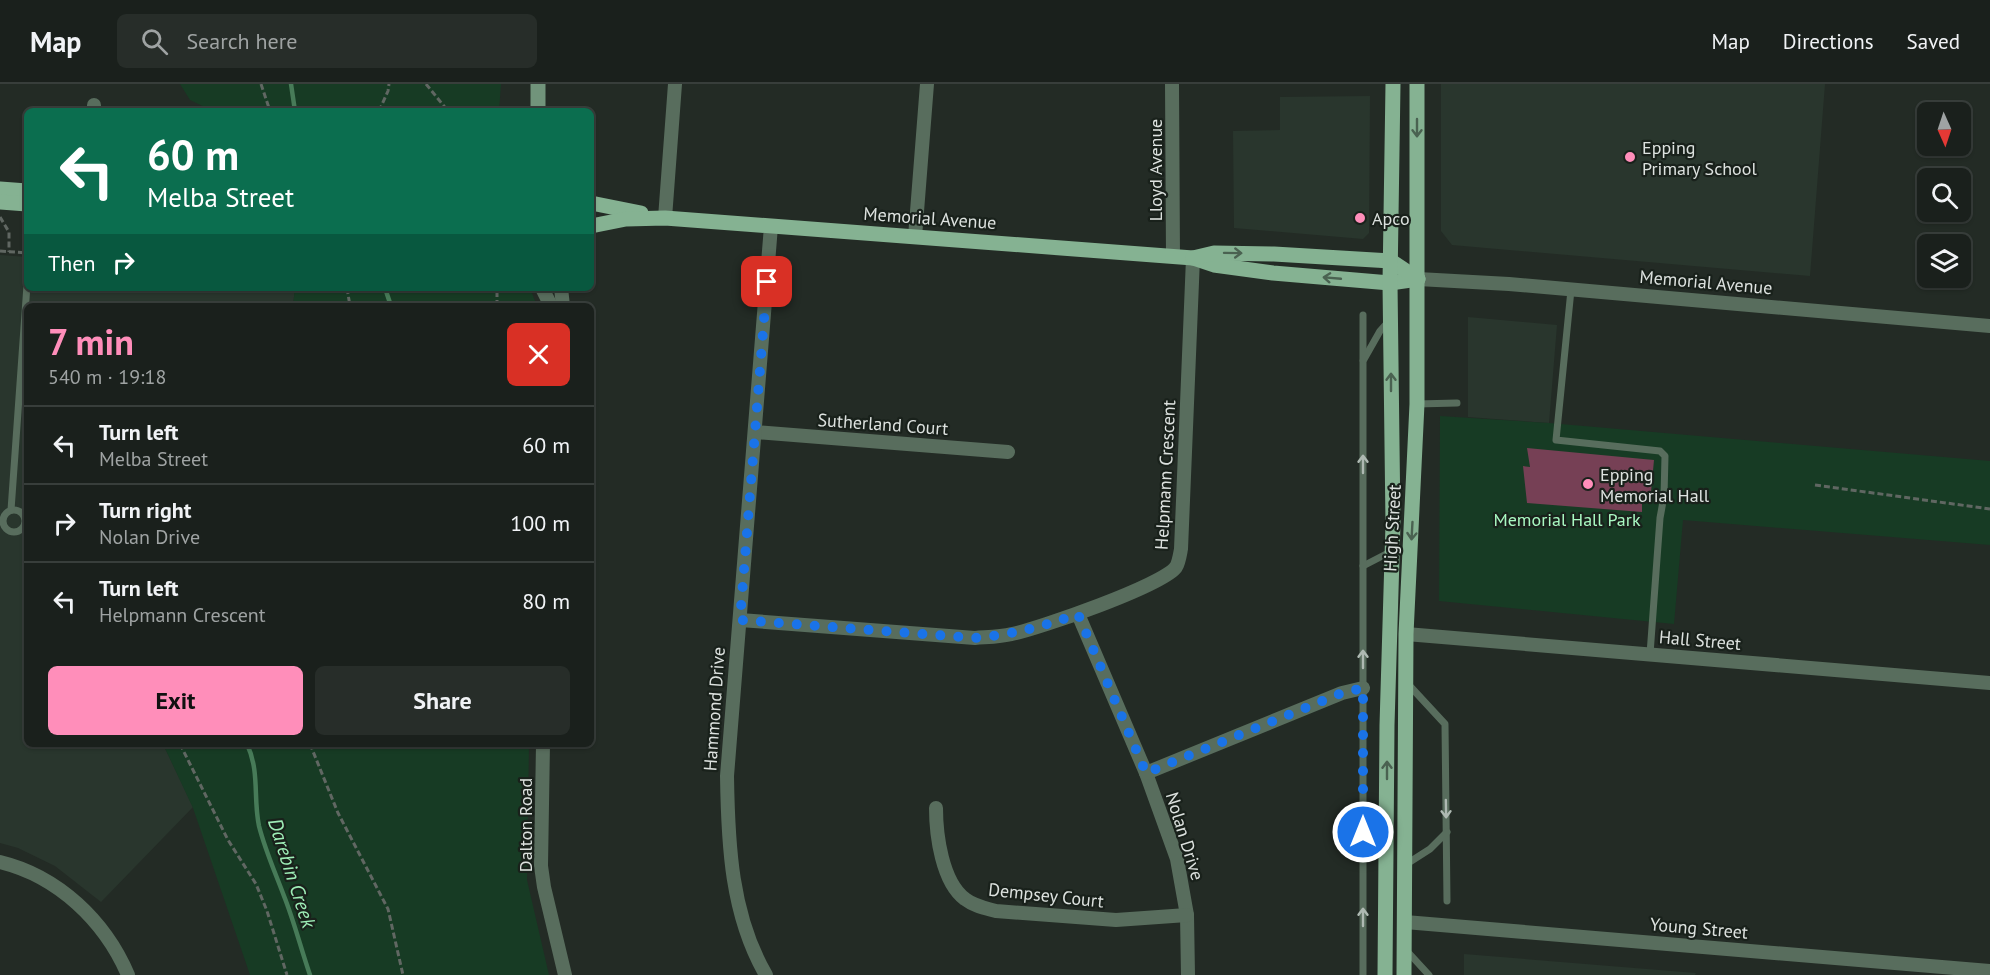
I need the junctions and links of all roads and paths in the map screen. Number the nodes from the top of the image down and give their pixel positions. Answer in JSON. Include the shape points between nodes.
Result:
{"nodes":[{"id":1,"x":261,"y":84,"type":"edge"},
{"id":2,"x":389,"y":84,"type":"edge"},
{"id":3,"x":426,"y":84,"type":"edge"},
{"id":4,"x":675,"y":84,"type":"edge"},
{"id":5,"x":927,"y":84,"type":"edge"},
{"id":6,"x":1172,"y":84,"type":"edge"},
{"id":7,"x":1393,"y":84,"type":"edge"},
{"id":8,"x":1417,"y":84,"type":"edge"},
{"id":9,"x":538,"y":89,"type":"edge"},
{"id":10,"x":269,"y":108,"type":"edge"},
{"id":11,"x":380,"y":108,"type":"edge"},
{"id":12,"x":446,"y":108,"type":"edge"},
{"id":13,"x":534,"y":108,"type":"edge"},
{"id":14,"x":538,"y":108,"type":"edge"},
{"id":15,"x":0,"y":189,"type":"edge"},
{"id":16,"x":24,"y":191,"type":"edge"},
{"id":17,"x":0,"y":202,"type":"edge"},
{"id":18,"x":24,"y":204,"type":"edge"},
{"id":19,"x":594,"y":204,"type":"edge"},
{"id":20,"x":0,"y":216,"type":"edge"},
{"id":21,"x":665,"y":218,"type":"junction"},
{"id":22,"x":594,"y":225,"type":"edge"},
{"id":23,"x":771,"y":225,"type":"junction"},
{"id":24,"x":915,"y":237,"type":"junction"},
{"id":25,"x":0,"y":251,"type":"edge"},
{"id":26,"x":9,"y":252,"type":"junction"},
{"id":27,"x":24,"y":253,"type":"edge"},
{"id":28,"x":1173,"y":256,"type":"junction"},
{"id":29,"x":1192,"y":258,"type":"junction"},
{"id":30,"x":1390,"y":261,"type":"junction"},
{"id":31,"x":1418,"y":279,"type":"junction"},
{"id":32,"x":1390,"y":283,"type":"junction"},
{"id":33,"x":1571,"y":290,"type":"junction"},
{"id":34,"x":1364,"y":315,"type":"dead end"},
{"id":35,"x":24,"y":317,"type":"edge"},
{"id":36,"x":1391,"y":320,"type":"junction"},
{"id":37,"x":1990,"y":326,"type":"edge"},
{"id":38,"x":1364,"y":361,"type":"junction"},
{"id":39,"x":1457,"y":403,"type":"dead end"},
{"id":40,"x":1417,"y":404,"type":"junction"},
{"id":41,"x":755,"y":432,"type":"junction"},
{"id":42,"x":1008,"y":452,"type":"dead end"},
{"id":43,"x":1815,"y":485,"type":"dead end"},
{"id":44,"x":1990,"y":509,"type":"edge"},
{"id":45,"x":6,"y":512,"type":"edge"},
{"id":46,"x":1392,"y":551,"type":"junction"},
{"id":47,"x":1363,"y":566,"type":"junction"},
{"id":48,"x":1078,"y":614,"type":"junction"},
{"id":49,"x":740,"y":620,"type":"junction"},
{"id":50,"x":1406,"y":634,"type":"junction"},
{"id":51,"x":1650,"y":654,"type":"junction"},
{"id":52,"x":1406,"y":682,"type":"junction"},
{"id":53,"x":1990,"y":683,"type":"edge"},
{"id":54,"x":1363,"y":688,"type":"junction"},
{"id":55,"x":182,"y":747,"type":"edge"},
{"id":56,"x":311,"y":747,"type":"edge"},
{"id":57,"x":543,"y":747,"type":"edge"},
{"id":58,"x":1146,"y":773,"type":"junction"},
{"id":59,"x":936,"y":808,"type":"dead end"},
{"id":60,"x":1447,"y":832,"type":"junction"},
{"id":61,"x":0,"y":862,"type":"edge"},
{"id":62,"x":1405,"y":865,"type":"junction"},
{"id":63,"x":1447,"y":901,"type":"dead end"},
{"id":64,"x":1187,"y":915,"type":"junction"},
{"id":65,"x":1405,"y":922,"type":"junction"},
{"id":66,"x":1405,"y":948,"type":"junction"},
{"id":67,"x":1919,"y":970,"type":"edge"},
{"id":68,"x":1990,"y":971,"type":"edge"},
{"id":69,"x":128,"y":975,"type":"edge"},
{"id":70,"x":287,"y":975,"type":"edge"},
{"id":71,"x":403,"y":975,"type":"edge"},
{"id":72,"x":565,"y":975,"type":"edge"},
{"id":73,"x":766,"y":975,"type":"edge"},
{"id":74,"x":1188,"y":975,"type":"edge"},
{"id":75,"x":1363,"y":975,"type":"edge"},
{"id":76,"x":1385,"y":975,"type":"edge"},
{"id":77,"x":1404,"y":975,"type":"edge"},
{"id":78,"x":1429,"y":975,"type":"edge"}],
"edges":[{"from":1,"to":10,"type":"path"},
{"from":2,"to":11,"type":"path"},
{"from":3,"to":12,"type":"path"},
{"from":4,"to":21,"type":"street"},
{"from":5,"to":24,"type":"street"},
{"from":6,"to":28,"type":"street","name":"Lloyd Avenue"},
{"from":7,"to":30,"type":"main road","name":"High Street"},
{"from":8,"to":31,"type":"main road","name":"High Street","one_way":true},
{"from":9,"to":13,"type":"street"},
{"from":9,"to":14,"type":"street"},
{"from":15,"to":16,"type":"main road"},
{"from":17,"to":18,"type":"main road"},
{"from":19,"to":21,"type":"main road","name":"Memorial Avenue"},
{"from":20,"to":26,"type":"path","via":[[9,232]]},
{"from":21,"to":22,"type":"main road","name":"Memorial Avenue","via":[[626,219]]},
{"from":21,"to":23,"type":"main road","name":"Memorial Avenue"},
{"from":23,"to":24,"type":"main road","name":"Memorial Avenue"},
{"from":23,"to":41,"type":"street","name":"Hammond Drive"},
{"from":24,"to":28,"type":"main road","name":"Memorial Avenue"},
{"from":25,"to":26,"type":"path"},
{"from":26,"to":27,"type":"path"},
{"from":28,"to":29,"type":"main road","name":"Memorial Avenue"},
{"from":29,"to":30,"type":"main road","name":"Memorial Avenue","one_way":true,"via":[[1214,253]]},
{"from":32,"to":29,"type":"main road","name":"Memorial Avenue","one_way":true,"via":[[1214,266]]},
{"from":29,"to":48,"type":"street","name":"Helpmann Crescent","via":[[1181,549],[1176,566],[1163,578]]},
{"from":30,"to":31,"type":"main road","name":"Memorial Avenue"},
{"from":30,"to":32,"type":"main road","name":"High Street"},
{"from":31,"to":32,"type":"main road","name":"Memorial Avenue"},
{"from":31,"to":33,"type":"street","name":"Memorial Avenue"},
{"from":31,"to":40,"type":"main road","name":"High Street"},
{"from":32,"to":36,"type":"main road","name":"High Street"},
{"from":33,"to":37,"type":"street","name":"Memorial Avenue"},
{"from":33,"to":51,"type":"lane","via":[[1556,440],[1660,451],[1665,456]]},
{"from":34,"to":38,"type":"lane"},
{"from":35,"to":45,"type":"lane"},
{"from":36,"to":38,"type":"lane","via":[[1380,331]]},
{"from":46,"to":36,"type":"main road","name":"High Street","one_way":true},
{"from":47,"to":38,"type":"lane","one_way":true},
{"from":39,"to":40,"type":"lane"},
{"from":40,"to":50,"type":"main road","name":"High Street","one_way":true},
{"from":41,"to":42,"type":"street","name":"Sutherland Court"},
{"from":41,"to":49,"type":"street","name":"Hammond Drive"},
{"from":43,"to":44,"type":"path"},
{"from":46,"to":47,"type":"lane"},
{"from":76,"to":46,"type":"main road","name":"High Street","one_way":true},
{"from":54,"to":47,"type":"lane","one_way":true},
{"from":48,"to":49,"type":"street","name":"Helpmann Crescent","via":[[1010,635],[975,638]]},
{"from":48,"to":58,"type":"street","name":"Nolan Drive"},
{"from":49,"to":73,"type":"street","name":"Hammond Drive","via":[[729,736],[727,818],[742,920]]},
{"from":50,"to":51,"type":"street","name":"Hall Street"},
{"from":50,"to":52,"type":"main road","name":"High Street"},
{"from":51,"to":53,"type":"street","name":"Hall Street"},
{"from":52,"to":60,"type":"lane","one_way":true,"via":[[1445,724]]},
{"from":52,"to":62,"type":"main road","name":"High Street"},
{"from":54,"to":58,"type":"street","via":[[1342,693]]},
{"from":75,"to":54,"type":"lane","one_way":true},
{"from":55,"to":70,"type":"path","via":[[228,840],[256,884]]},
{"from":56,"to":71,"type":"path","via":[[338,813],[388,909]]},
{"from":57,"to":72,"type":"street","name":"Dalton Road","via":[[541,866]]},
{"from":58,"to":64,"type":"street","name":"Nolan Drive","via":[[1177,859]]},
{"from":59,"to":64,"type":"street","name":"Dempsey Court","via":[[936,833],[948,874],[955,889],[980,907],[1096,919]]},
{"from":60,"to":62,"type":"lane"},
{"from":60,"to":63,"type":"lane"},
{"from":61,"to":69,"type":"street","via":[[40,877],[85,910],[110,941]]},
{"from":62,"to":65,"type":"main road","name":"High Street"},
{"from":64,"to":74,"type":"street","name":"Nolan Drive"},
{"from":65,"to":66,"type":"main road","name":"High Street"},
{"from":65,"to":67,"type":"street","name":"Young Street"},
{"from":66,"to":77,"type":"main road","name":"High Street"},
{"from":66,"to":78,"type":"lane"},
{"from":67,"to":68,"type":"street","name":"Young Street"}]}
